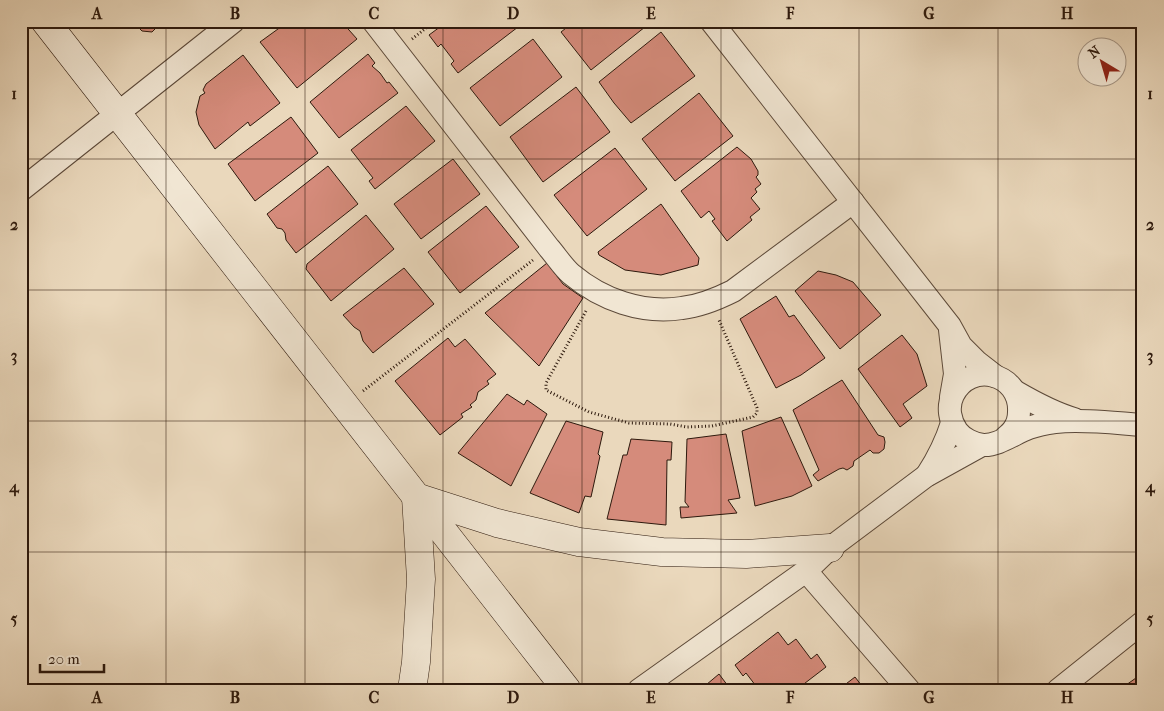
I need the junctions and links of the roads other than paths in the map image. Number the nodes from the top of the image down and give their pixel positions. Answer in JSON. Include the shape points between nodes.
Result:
{"nodes":[{"id":1,"x":45,"y":21,"type":"edge"},
{"id":2,"x":234,"y":21,"type":"edge"},
{"id":3,"x":373,"y":21,"type":"edge"},
{"id":4,"x":710,"y":21,"type":"edge"},
{"id":5,"x":118,"y":114,"type":"junction"},
{"id":6,"x":21,"y":190,"type":"edge"},
{"id":7,"x":853,"y":202,"type":"junction"},
{"id":8,"x":950,"y":326,"type":"junction"},
{"id":9,"x":996,"y":376,"type":"junction"},
{"id":10,"x":1016,"y":392,"type":"junction"},
{"id":11,"x":952,"y":397,"type":"junction"},
{"id":12,"x":1082,"y":421,"type":"junction"},
{"id":13,"x":952,"y":423,"type":"junction"},
{"id":14,"x":1143,"y":425,"type":"edge"},
{"id":15,"x":1005,"y":438,"type":"junction"},
{"id":16,"x":982,"y":445,"type":"junction"},
{"id":17,"x":926,"y":476,"type":"junction"},
{"id":18,"x":416,"y":497,"type":"junction"},
{"id":19,"x":830,"y":548,"type":"junction"},
{"id":20,"x":806,"y":570,"type":"junction"},
{"id":21,"x":1142,"y":626,"type":"edge"},
{"id":22,"x":412,"y":690,"type":"edge"},
{"id":23,"x":567,"y":690,"type":"edge"},
{"id":24,"x":639,"y":690,"type":"edge"},
{"id":25,"x":909,"y":690,"type":"edge"},
{"id":26,"x":1058,"y":690,"type":"edge"}],
"edges":[{"from":1,"to":5,"type":"street"},
{"from":2,"to":5,"type":"street"},
{"from":3,"to":7,"type":"street","via":[[570,273],[597,293],[624,304],[653,309],[682,308],[710,302],[733,291]]},
{"from":4,"to":7,"type":"street"},
{"from":5,"to":6,"type":"street"},
{"from":5,"to":18,"type":"street"},
{"from":7,"to":8,"type":"street"},
{"from":8,"to":9,"type":"street","via":[[961,346]]},
{"from":8,"to":11,"type":"street","via":[[954,374]]},
{"from":9,"to":10,"type":"street"},
{"from":9,"to":11,"type":"street","via":[[982,374],[969,378]]},
{"from":10,"to":12,"type":"street","via":[[1059,414]]},
{"from":10,"to":15,"type":"street","via":[[1020,404],[1019,417]]},
{"from":11,"to":13,"type":"street","via":[[949,410]]},
{"from":12,"to":14,"type":"street"},
{"from":12,"to":15,"type":"street","via":[[1056,422]]},
{"from":13,"to":16,"type":"street","via":[[959,434]]},
{"from":13,"to":17,"type":"street","via":[[946,442]]},
{"from":15,"to":16,"type":"street"},
{"from":16,"to":17,"type":"street"},
{"from":17,"to":19,"type":"street"},
{"from":18,"to":19,"type":"street","via":[[506,525],[579,542],[662,552],[746,554]]},
{"from":18,"to":22,"type":"street","via":[[421,579]]},
{"from":18,"to":23,"type":"street"},
{"from":19,"to":20,"type":"street"},
{"from":20,"to":24,"type":"street"},
{"from":20,"to":25,"type":"street"},
{"from":21,"to":26,"type":"street"}]}
